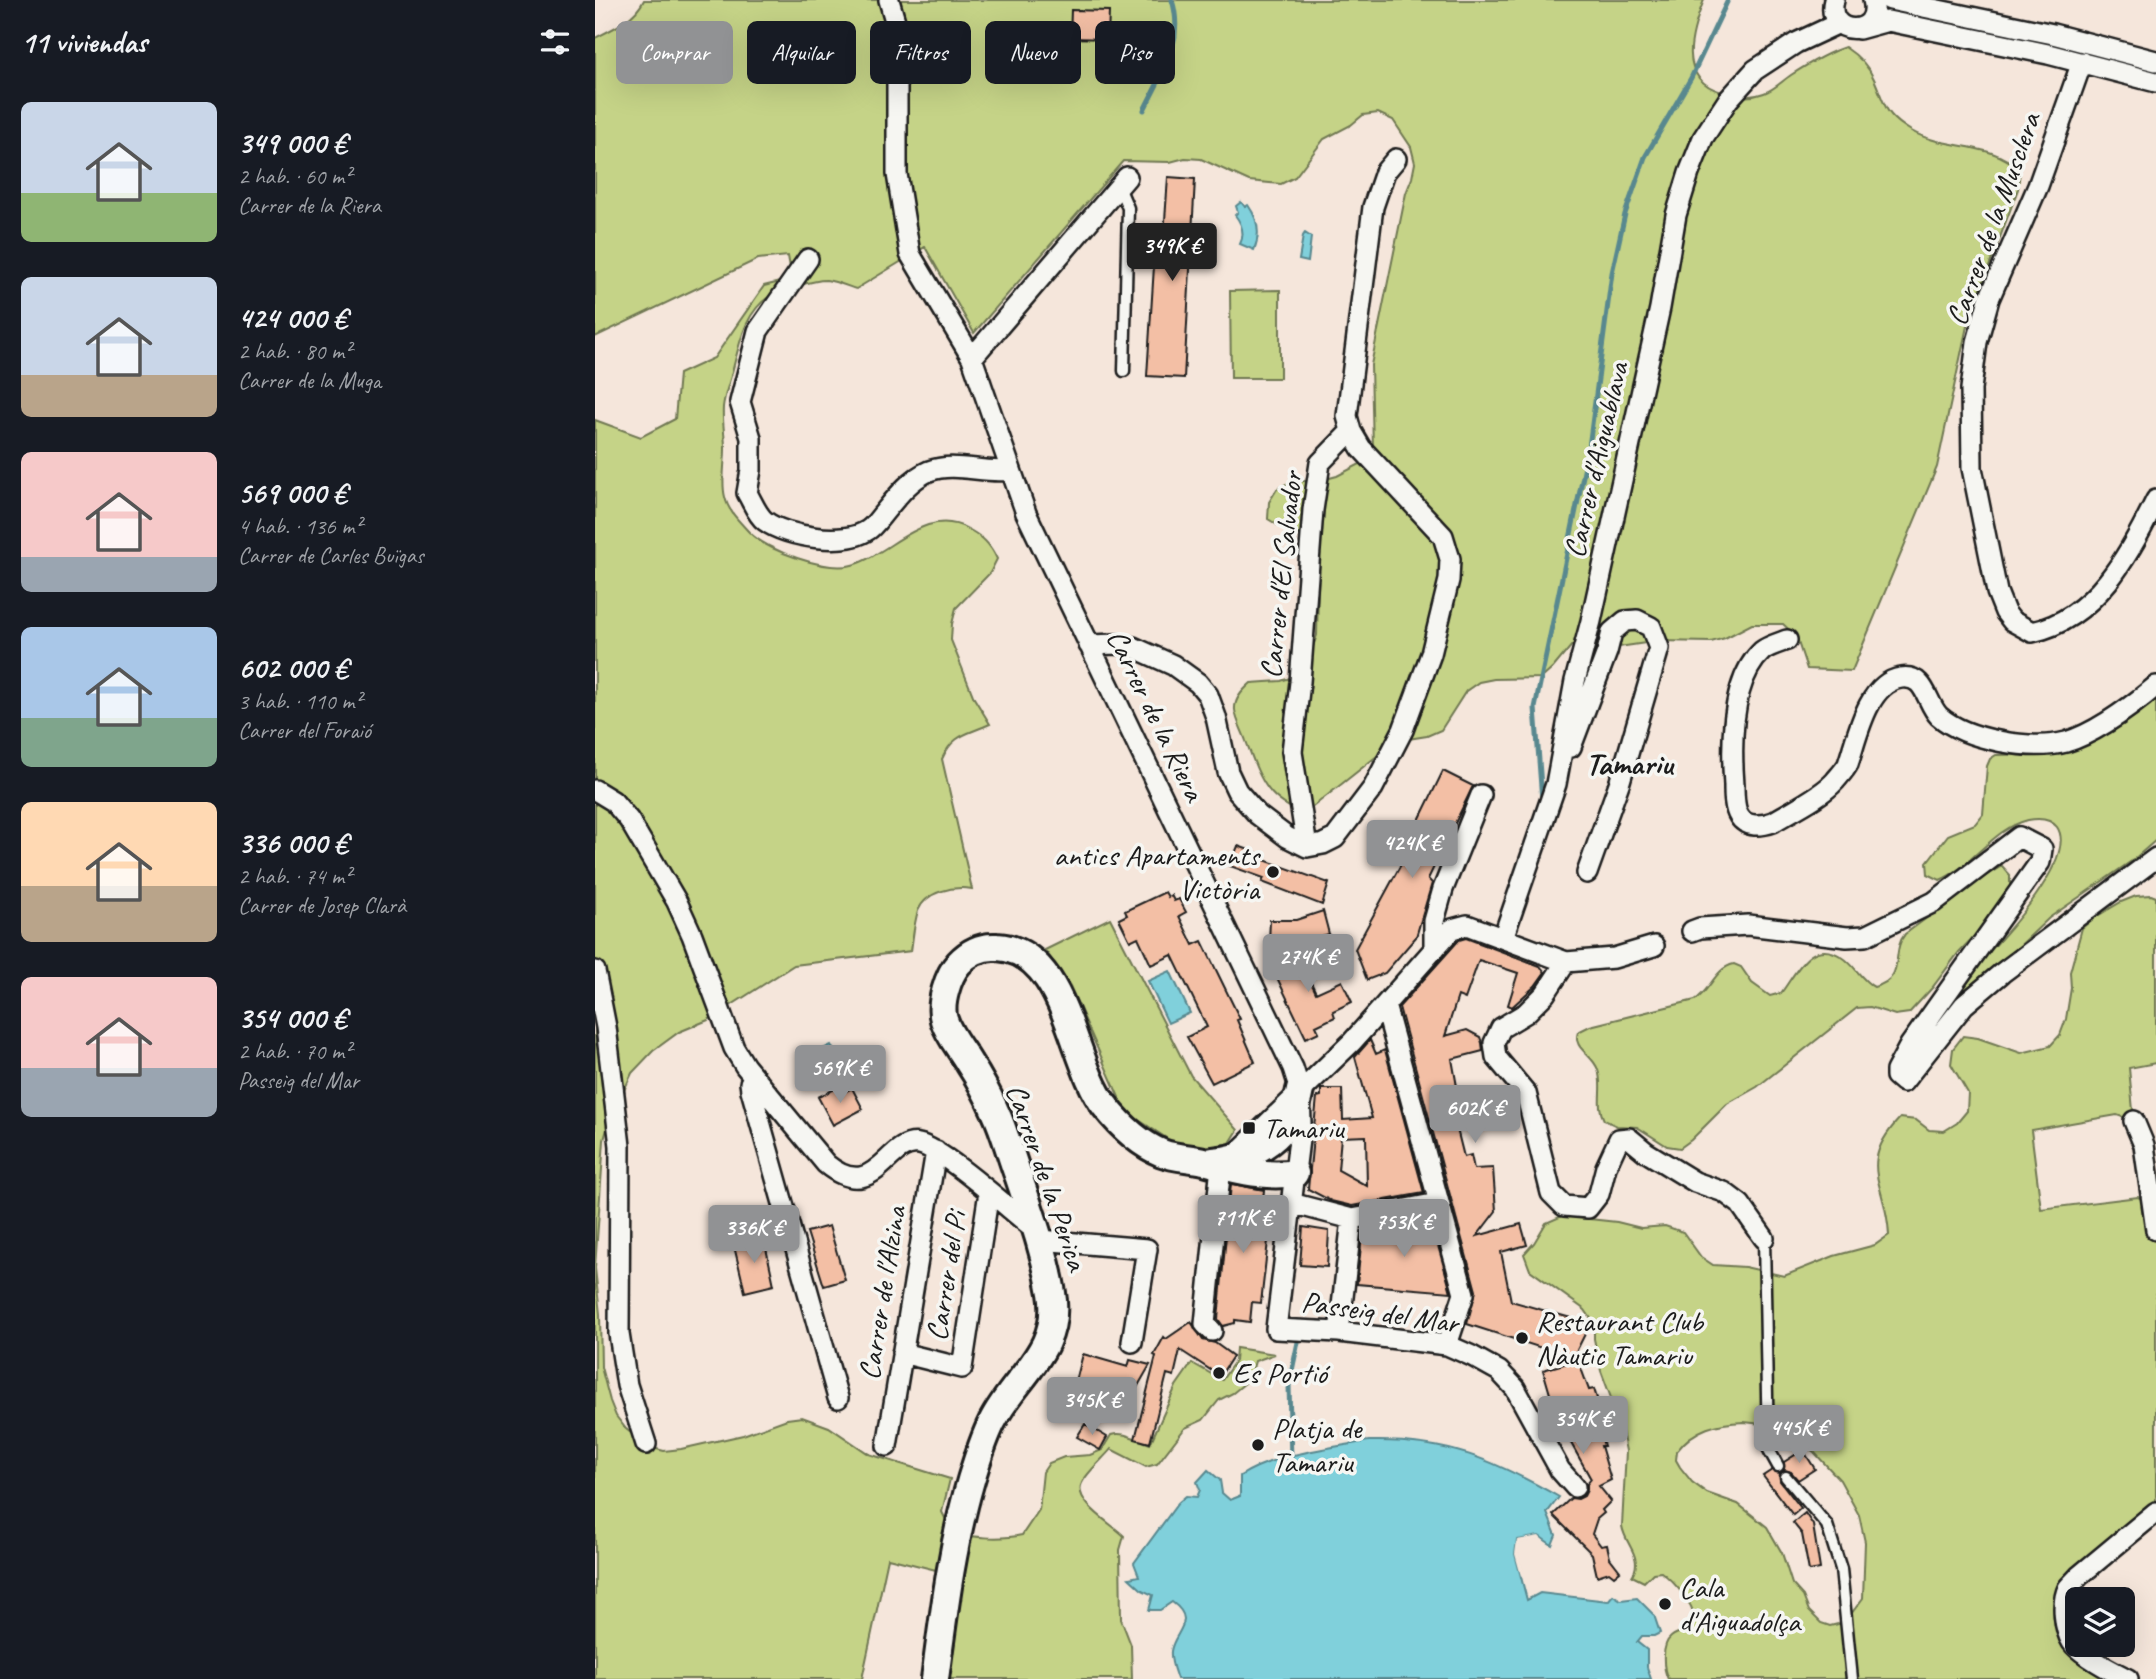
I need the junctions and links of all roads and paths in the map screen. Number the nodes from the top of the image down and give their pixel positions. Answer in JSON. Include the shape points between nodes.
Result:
{"nodes":[{"id":1,"x":889,"y":0,"type":"edge"},
{"id":2,"x":1874,"y":0,"type":"edge"},
{"id":3,"x":1890,"y":0,"type":"edge"},
{"id":4,"x":1835,"y":10,"type":"edge"},
{"id":5,"x":1859,"y":29,"type":"junction"},
{"id":6,"x":2156,"y":61,"type":"edge"},
{"id":7,"x":2082,"y":62,"type":"junction"},
{"id":8,"x":2155,"y":78,"type":"edge"},
{"id":9,"x":1397,"y":159,"type":"dead end"},
{"id":10,"x":1123,"y":182,"type":"joint"},
{"id":11,"x":808,"y":259,"type":"dead end"},
{"id":12,"x":972,"y":358,"type":"junction"},
{"id":13,"x":1124,"y":371,"type":"dead end"},
{"id":14,"x":1350,"y":431,"type":"junction"},
{"id":15,"x":1009,"y":470,"type":"junction"},
{"id":16,"x":2156,"y":500,"type":"edge"},
{"id":17,"x":1787,"y":640,"type":"dead end"},
{"id":18,"x":1089,"y":645,"type":"junction"},
{"id":19,"x":2156,"y":686,"type":"edge"},
{"id":20,"x":1556,"y":783,"type":"junction"},
{"id":21,"x":595,"y":790,"type":"edge"},
{"id":22,"x":1481,"y":795,"type":"dead end"},
{"id":23,"x":1307,"y":847,"type":"junction"},
{"id":24,"x":2156,"y":858,"type":"edge"},
{"id":25,"x":1587,"y":873,"type":"dead end"},
{"id":26,"x":1692,"y":931,"type":"dead end"},
{"id":27,"x":1503,"y":938,"type":"junction"},
{"id":28,"x":1654,"y":946,"type":"dead end"},
{"id":29,"x":1434,"y":950,"type":"junction"},
{"id":30,"x":1566,"y":962,"type":"junction"},
{"id":31,"x":595,"y":971,"type":"edge"},
{"id":32,"x":1385,"y":1005,"type":"junction"},
{"id":33,"x":754,"y":1077,"type":"junction"},
{"id":34,"x":1300,"y":1090,"type":"junction"},
{"id":35,"x":1289,"y":1118,"type":"junction"},
{"id":36,"x":2134,"y":1121,"type":"dead end"},
{"id":37,"x":936,"y":1151,"type":"junction"},
{"id":38,"x":1219,"y":1162,"type":"junction"},
{"id":39,"x":1294,"y":1173,"type":"junction"},
{"id":40,"x":989,"y":1192,"type":"junction"},
{"id":41,"x":1291,"y":1203,"type":"junction"},
{"id":42,"x":1438,"y":1203,"type":"junction"},
{"id":43,"x":1352,"y":1219,"type":"junction"},
{"id":44,"x":2156,"y":1230,"type":"edge"},
{"id":45,"x":1764,"y":1238,"type":"joint"},
{"id":46,"x":1040,"y":1240,"type":"junction"},
{"id":47,"x":1212,"y":1331,"type":"dead end"},
{"id":48,"x":1339,"y":1332,"type":"junction"},
{"id":49,"x":1132,"y":1342,"type":"dead end"},
{"id":50,"x":1447,"y":1345,"type":"junction"},
{"id":51,"x":902,"y":1353,"type":"junction"},
{"id":52,"x":838,"y":1398,"type":"dead end"},
{"id":53,"x":646,"y":1444,"type":"dead end"},
{"id":54,"x":887,"y":1446,"type":"dead end"},
{"id":55,"x":1779,"y":1466,"type":"dead end"},
{"id":56,"x":1786,"y":1477,"type":"dead end"},
{"id":57,"x":1575,"y":1487,"type":"dead end"},
{"id":58,"x":2156,"y":1512,"type":"edge"},
{"id":59,"x":935,"y":1679,"type":"edge"},
{"id":60,"x":1852,"y":1679,"type":"edge"},
{"id":61,"x":2128,"y":1679,"type":"edge"}],
"edges":[{"from":1,"to":12,"type":"street","name":"Carrer de la Riera","via":[[897,28],[897,174],[905,236],[919,273]]},
{"from":2,"to":5,"type":"street","via":[[1874,15]]},
{"from":3,"to":6,"type":"street"},
{"from":4,"to":5,"type":"street","via":[[1845,27]]},
{"from":4,"to":20,"type":"street","name":"Carrer d'Aiguablava","via":[[1809,37],[1755,70],[1728,100],[1703,138],[1689,173],[1676,215],[1660,308]]},
{"from":5,"to":7,"type":"street","via":[[1888,22]]},
{"from":7,"to":8,"type":"street"},
{"from":7,"to":16,"type":"street","name":"Carrer de la Musclera","via":[[2038,186],[1989,299],[1971,389],[1972,468],[1997,592],[2012,621],[2032,632],[2058,625],[2088,604],[2116,572]]},
{"from":9,"to":14,"type":"street","via":[[1385,172],[1373,207],[1347,416]]},
{"from":10,"to":12,"type":"street"},
{"from":10,"to":13,"type":"lane","via":[[1128,208]]},
{"from":11,"to":15,"type":"street","via":[[758,331],[740,402],[751,438],[747,493],[764,520],[795,534],[852,538],[870,529],[912,481],[932,470]]},
{"from":12,"to":15,"type":"street","name":"Carrer de la Riera"},
{"from":14,"to":23,"type":"street","name":"Carrer d'El Salvador","via":[[1320,463],[1313,510],[1292,752]]},
{"from":14,"to":23,"type":"street","via":[[1443,536],[1450,559],[1449,580],[1427,666],[1403,730],[1373,788],[1335,838]]},
{"from":15,"to":18,"type":"street","name":"Carrer de la Riera"},
{"from":17,"to":19,"type":"street","via":[[1763,650],[1737,697],[1731,754],[1735,804],[1739,817],[1749,824],[1773,822],[1832,785],[1847,764],[1857,729],[1875,698],[1885,685],[1900,678],[1912,678],[1924,687],[1938,715],[1960,729],[1993,740],[2046,745],[2101,725]]},
{"from":18,"to":23,"type":"street","via":[[1133,647],[1173,665],[1198,684],[1208,695],[1237,791],[1258,815]]},
{"from":18,"to":34,"type":"street","name":"Carrer de la Riera"},
{"from":20,"to":25,"type":"street","via":[[1612,632],[1625,621],[1637,620],[1651,627],[1659,648]]},
{"from":20,"to":27,"type":"street","name":"Carrer d'Aiguablava"},
{"from":21,"to":33,"type":"street","via":[[614,801],[629,820],[677,902],[734,1048]]},
{"from":22,"to":29,"type":"street","via":[[1443,889],[1434,921]]},
{"from":24,"to":26,"type":"street","via":[[1963,1004],[1903,1082],[1896,1071],[1910,1045],[2040,862],[2042,849],[2019,837],[1934,902],[1865,936],[1748,925]]},
{"from":27,"to":29,"type":"street","via":[[1459,926]]},
{"from":27,"to":30,"type":"street"},
{"from":28,"to":30,"type":"street","via":[[1614,958]]},
{"from":29,"to":32,"type":"street"},
{"from":30,"to":45,"type":"street","via":[[1545,994],[1501,1028],[1494,1043],[1496,1057],[1526,1093],[1551,1193],[1564,1206],[1588,1208],[1599,1194],[1619,1139],[1629,1138],[1695,1182],[1724,1192],[1740,1204]]},
{"from":31,"to":53,"type":"street","via":[[620,1146],[619,1334],[627,1385]]},
{"from":32,"to":34,"type":"street"},
{"from":32,"to":42,"type":"street"},
{"from":33,"to":37,"type":"street","via":[[836,1172],[856,1178],[866,1175],[915,1143]]},
{"from":33,"to":52,"type":"street","via":[[751,1090]]},
{"from":34,"to":35,"type":"street"},
{"from":35,"to":38,"type":"street","via":[[1255,1152]]},
{"from":35,"to":39,"type":"street"},
{"from":36,"to":44,"type":"street","via":[[2144,1145]]},
{"from":37,"to":40,"type":"street"},
{"from":37,"to":51,"type":"street","name":"Carrer de l'Alzina"},
{"from":38,"to":39,"type":"street","name":"Carrer de la Perica","via":[[1257,1174]]},
{"from":38,"to":46,"type":"street","name":"Carrer de la Perica","via":[[1163,1153],[1129,1131],[1097,1094],[1054,986],[1037,966],[1006,947],[972,951],[957,965],[949,983],[943,1018],[996,1112]]},
{"from":38,"to":47,"type":"street","via":[[1205,1324]]},
{"from":39,"to":41,"type":"street"},
{"from":40,"to":46,"type":"street","via":[[1032,1227]]},
{"from":40,"to":51,"type":"street","name":"Carrer del Pi","via":[[962,1368]]},
{"from":41,"to":43,"type":"street"},
{"from":41,"to":48,"type":"street","name":"Passeig del Mar","via":[[1276,1329]]},
{"from":42,"to":43,"type":"street"},
{"from":42,"to":50,"type":"street","via":[[1464,1294]]},
{"from":43,"to":48,"type":"street"},
{"from":45,"to":55,"type":"lane","via":[[1768,1448]]},
{"from":46,"to":49,"type":"street","via":[[1147,1249]]},
{"from":46,"to":59,"type":"street","name":"Carrer de la Perica","via":[[1053,1297],[1051,1333],[993,1420],[980,1451],[949,1571]]},
{"from":48,"to":50,"type":"street","name":"Passeig del Mar"},
{"from":50,"to":57,"type":"street","name":"Passeig del Mar","via":[[1499,1371],[1515,1388],[1560,1470]]},
{"from":51,"to":54,"type":"street","name":"Carrer de l'Alzina"},
{"from":56,"to":60,"type":"lane","via":[[1827,1525],[1841,1569]]},
{"from":58,"to":61,"type":"street","via":[[2079,1576],[2064,1602],[2073,1643]]}]}
